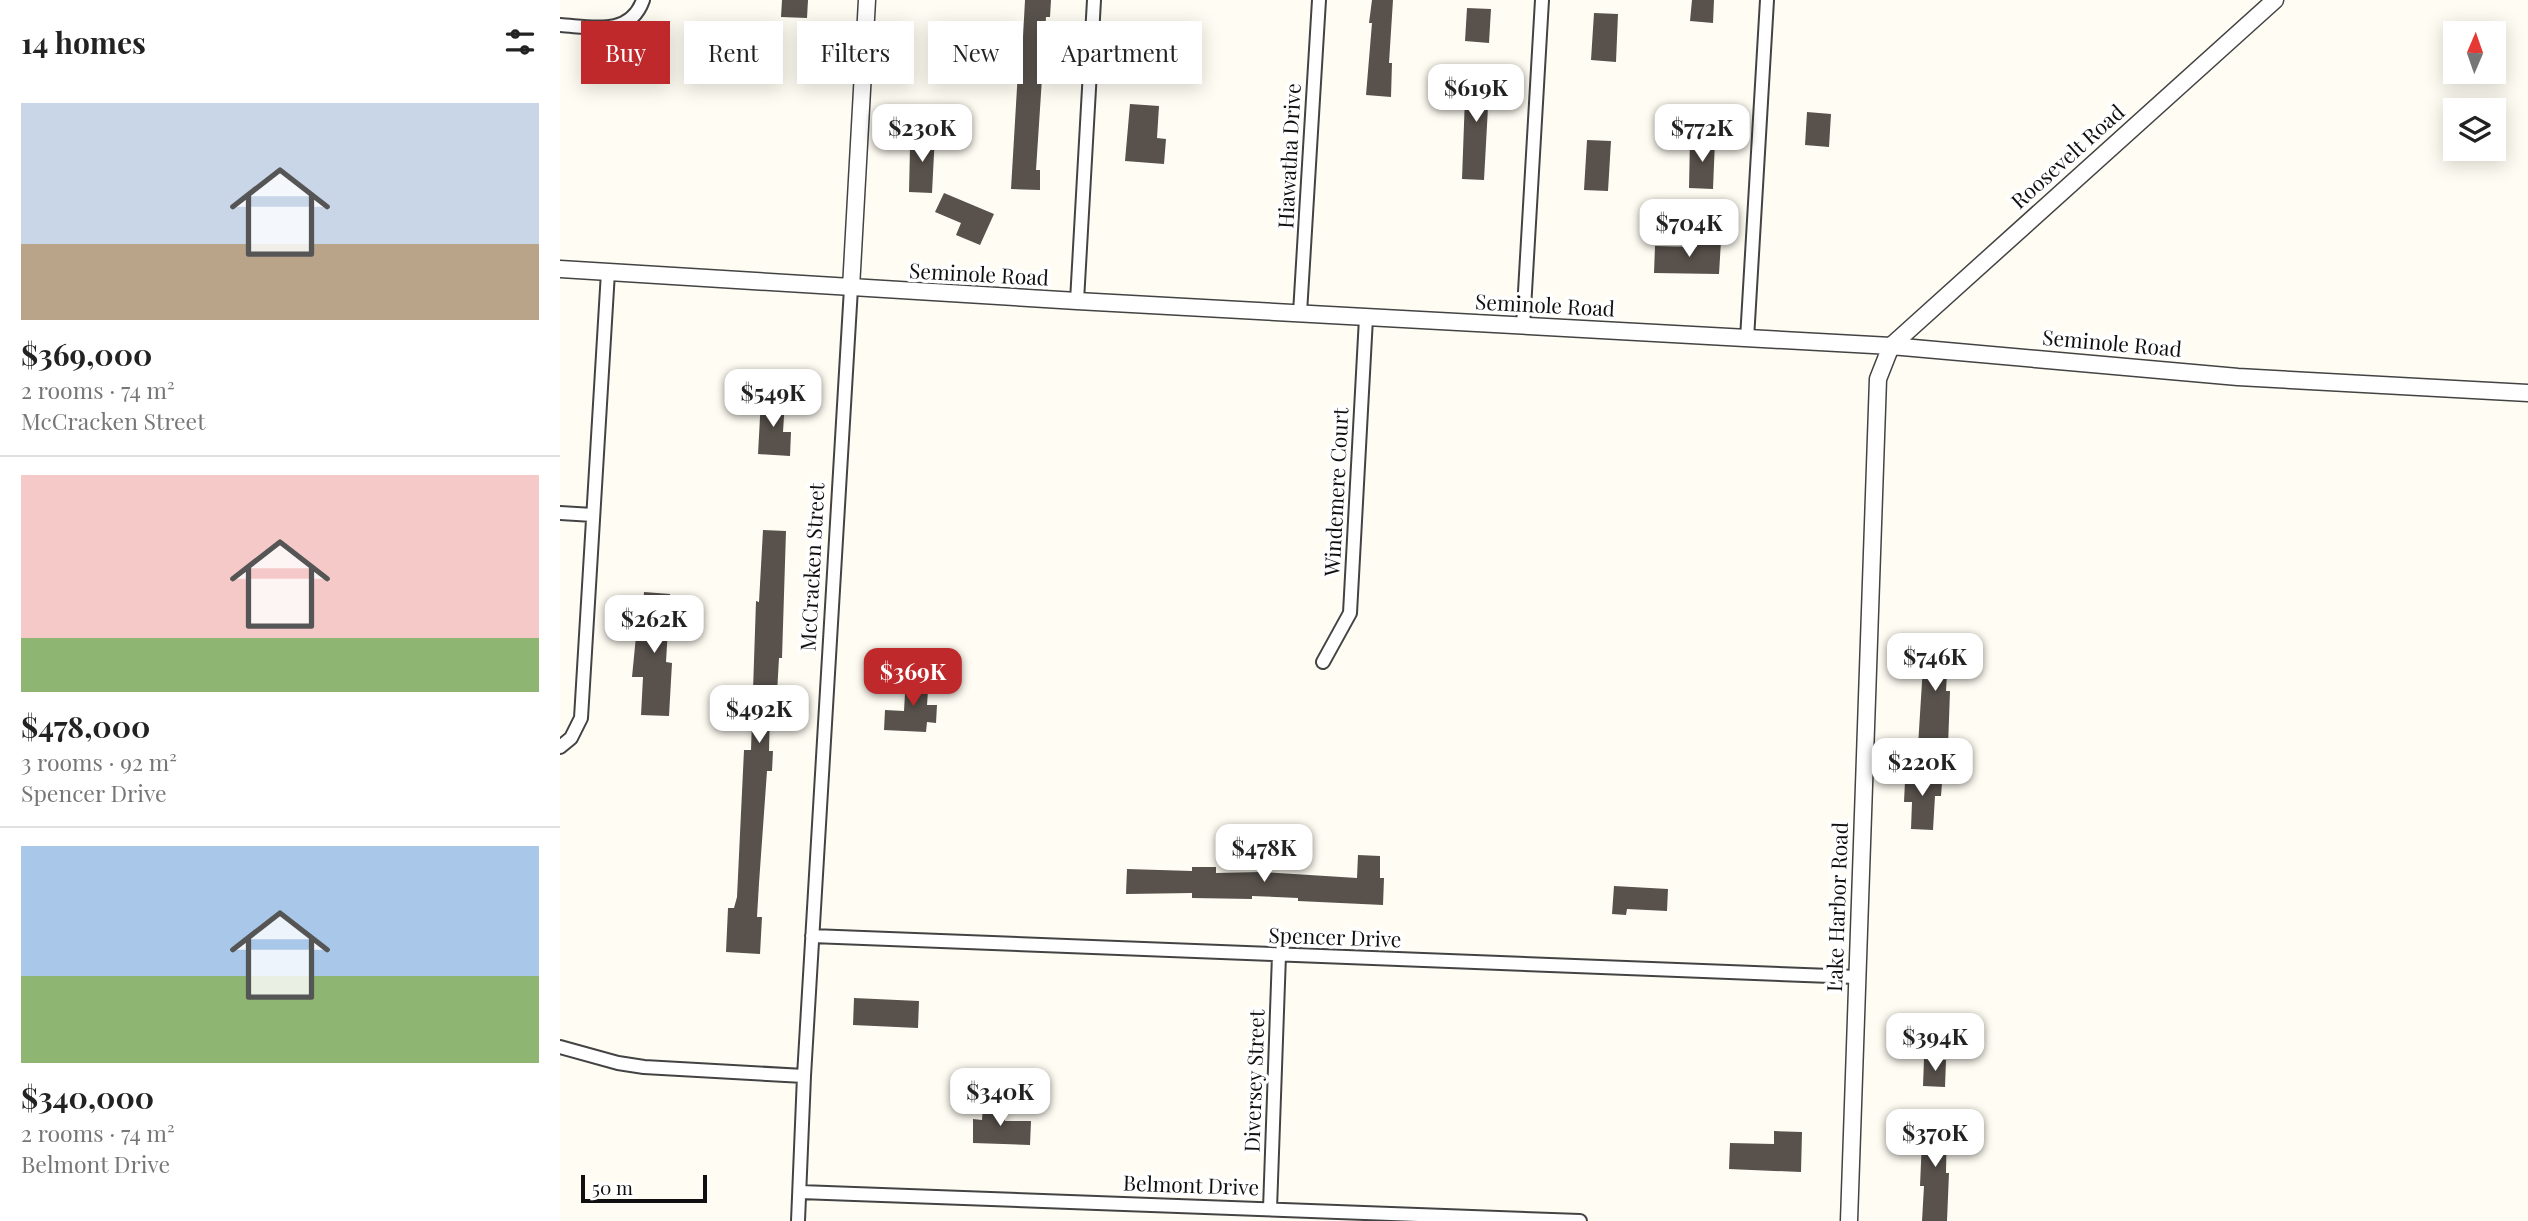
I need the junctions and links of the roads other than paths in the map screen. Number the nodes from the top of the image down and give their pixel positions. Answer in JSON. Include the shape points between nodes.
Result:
{"nodes":[{"id":1,"x":643,"y":0,"type":"edge"},
{"id":2,"x":867,"y":0,"type":"edge"},
{"id":3,"x":1094,"y":0,"type":"edge"},
{"id":4,"x":1318,"y":0,"type":"edge"},
{"id":5,"x":1542,"y":0,"type":"edge"},
{"id":6,"x":1767,"y":0,"type":"edge"},
{"id":7,"x":2275,"y":0,"type":"edge"},
{"id":8,"x":560,"y":25,"type":"edge"},
{"id":9,"x":560,"y":269,"type":"edge"},
{"id":10,"x":608,"y":272,"type":"junction"},
{"id":11,"x":850,"y":288,"type":"junction"},
{"id":12,"x":1077,"y":301,"type":"junction"},
{"id":13,"x":1300,"y":313,"type":"junction"},
{"id":14,"x":1366,"y":318,"type":"junction"},
{"id":15,"x":1523,"y":326,"type":"junction"},
{"id":16,"x":1746,"y":339,"type":"junction"},
{"id":17,"x":1891,"y":346,"type":"junction"},
{"id":18,"x":2528,"y":393,"type":"edge"},
{"id":19,"x":560,"y":513,"type":"edge"},
{"id":20,"x":593,"y":515,"type":"junction"},
{"id":21,"x":1323,"y":662,"type":"dead end"},
{"id":22,"x":561,"y":747,"type":"edge"},
{"id":23,"x":812,"y":936,"type":"junction"},
{"id":24,"x":1279,"y":955,"type":"junction"},
{"id":25,"x":1857,"y":977,"type":"junction"},
{"id":26,"x":560,"y":1047,"type":"edge"},
{"id":27,"x":804,"y":1076,"type":"junction"},
{"id":28,"x":800,"y":1192,"type":"junction"},
{"id":29,"x":1270,"y":1209,"type":"junction"},
{"id":30,"x":798,"y":1221,"type":"edge"},
{"id":31,"x":1580,"y":1221,"type":"edge"},
{"id":32,"x":1849,"y":1221,"type":"edge"}],
"edges":[{"from":1,"to":8,"type":"street","via":[[631,20],[620,27]]},
{"from":2,"to":11,"type":"street","name":"McCracken Street"},
{"from":3,"to":12,"type":"street"},
{"from":4,"to":13,"type":"street","name":"Hiawatha Drive"},
{"from":5,"to":15,"type":"street"},
{"from":6,"to":16,"type":"street"},
{"from":7,"to":17,"type":"street","name":"Roosevelt Road"},
{"from":9,"to":10,"type":"street","name":"Seminole Road"},
{"from":10,"to":11,"type":"street","name":"Seminole Road"},
{"from":10,"to":20,"type":"street"},
{"from":11,"to":12,"type":"street","name":"Seminole Road"},
{"from":11,"to":23,"type":"street","name":"McCracken Street"},
{"from":12,"to":13,"type":"street","name":"Seminole Road"},
{"from":13,"to":14,"type":"street","name":"Seminole Road"},
{"from":14,"to":15,"type":"street","name":"Seminole Road"},
{"from":14,"to":21,"type":"street","name":"Windemere Court","via":[[1350,613]]},
{"from":15,"to":16,"type":"street","name":"Seminole Road"},
{"from":16,"to":17,"type":"street","name":"Seminole Road"},
{"from":17,"to":18,"type":"street","name":"Seminole Road","via":[[2238,377]]},
{"from":17,"to":25,"type":"street","name":"Lake Harbor Road","via":[[1878,379]]},
{"from":19,"to":20,"type":"street"},
{"from":20,"to":22,"type":"street","via":[[581,718],[572,738]]},
{"from":23,"to":24,"type":"street","name":"Spencer Drive"},
{"from":23,"to":27,"type":"street","name":"McCracken Street"},
{"from":24,"to":25,"type":"street","name":"Spencer Drive"},
{"from":24,"to":29,"type":"street","name":"Diversey Street"},
{"from":25,"to":32,"type":"street","name":"Lake Harbor Road"},
{"from":26,"to":27,"type":"street","via":[[644,1067]]},
{"from":27,"to":28,"type":"street","name":"McCracken Street"},
{"from":28,"to":29,"type":"street","name":"Belmont Drive"},
{"from":28,"to":30,"type":"street","name":"McCracken Street"},
{"from":29,"to":31,"type":"street","name":"Belmont Drive"}]}
